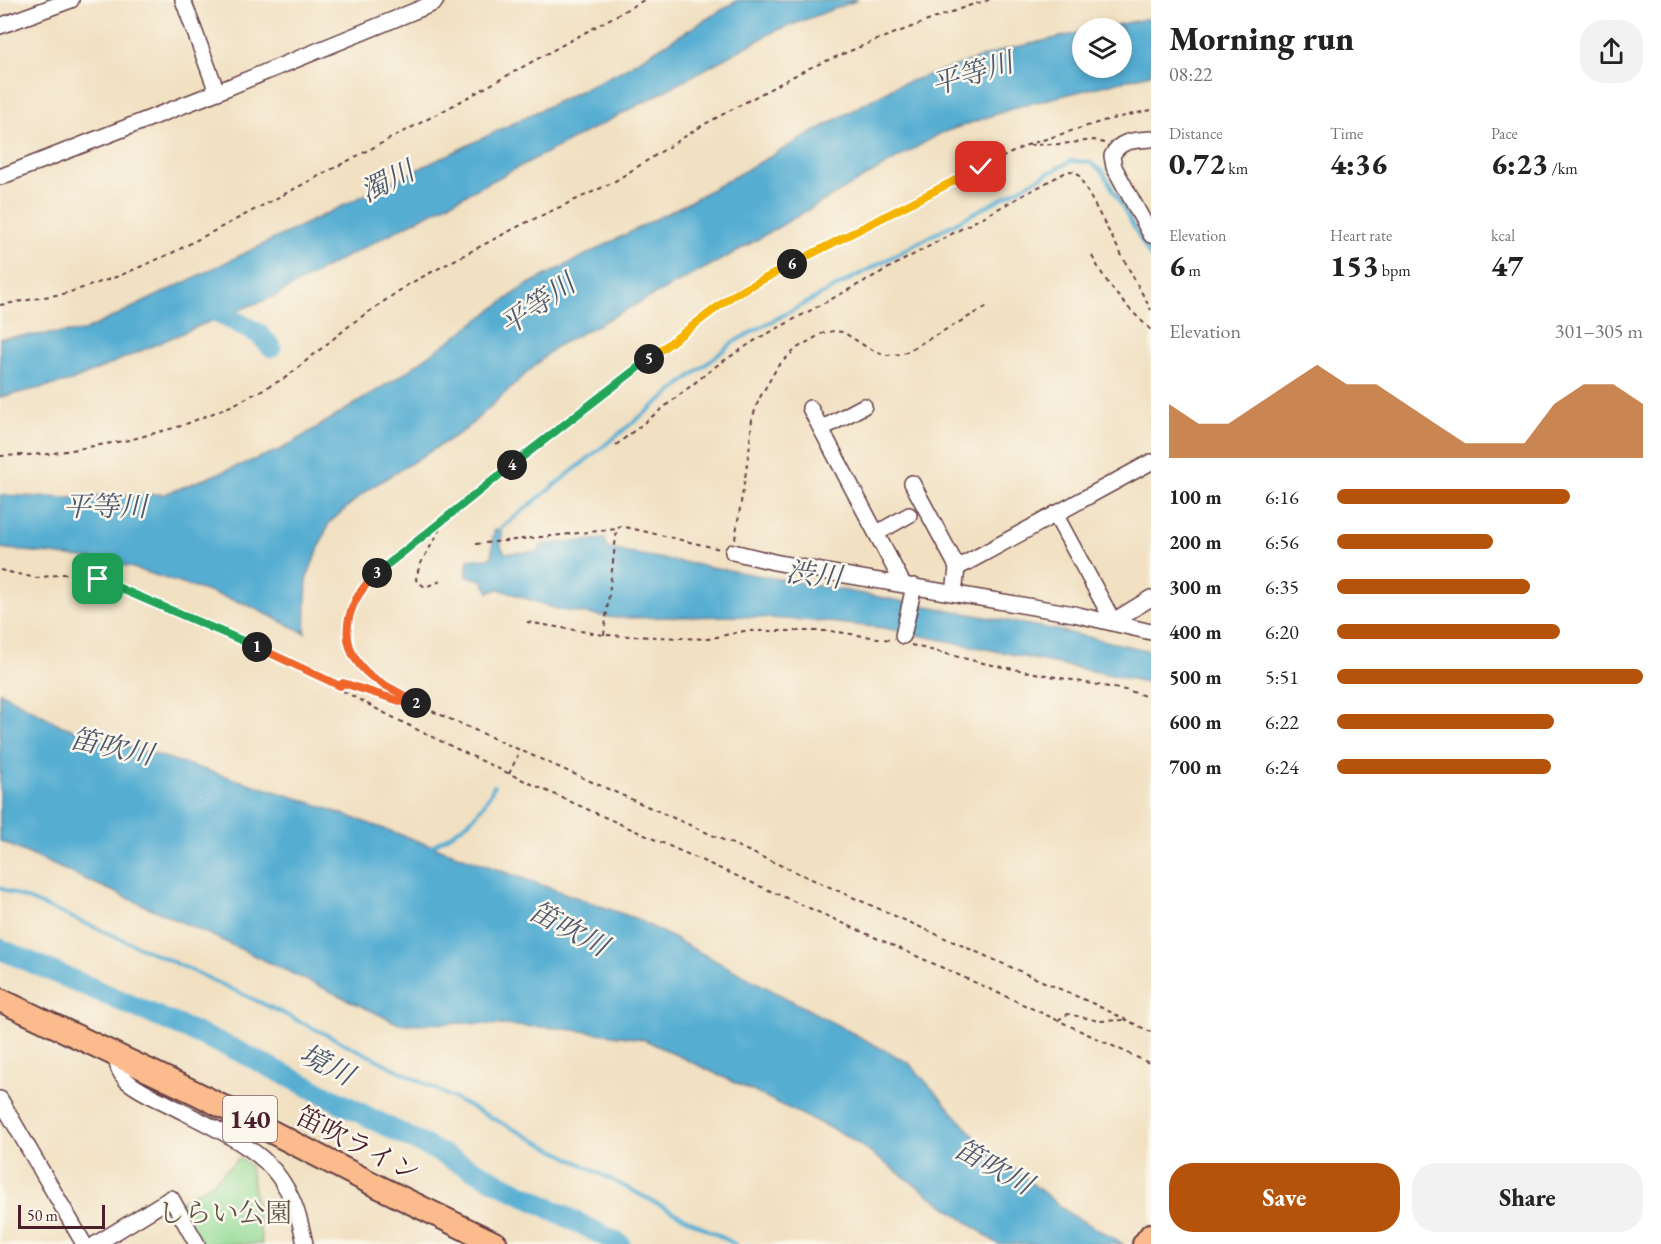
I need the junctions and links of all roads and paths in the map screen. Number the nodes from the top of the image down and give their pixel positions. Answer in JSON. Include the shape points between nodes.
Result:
{"nodes":[{"id":1,"x":71,"y":0,"type":"edge"},
{"id":2,"x":183,"y":0,"type":"edge"},
{"id":3,"x":436,"y":0,"type":"edge"},
{"id":4,"x":644,"y":0,"type":"edge"},
{"id":5,"x":989,"y":0,"type":"edge"},
{"id":6,"x":0,"y":26,"type":"edge"},
{"id":7,"x":217,"y":92,"type":"junction"},
{"id":8,"x":1151,"y":110,"type":"edge"},
{"id":9,"x":1151,"y":139,"type":"edge"},
{"id":10,"x":1027,"y":145,"type":"junction"},
{"id":11,"x":1114,"y":150,"type":"junction"},
{"id":12,"x":0,"y":177,"type":"edge"},
{"id":13,"x":1151,"y":235,"type":"edge"},
{"id":14,"x":1092,"y":256,"type":"dead end"},
{"id":15,"x":0,"y":305,"type":"edge"},
{"id":16,"x":988,"y":306,"type":"dead end"},
{"id":17,"x":1151,"y":310,"type":"edge"},
{"id":18,"x":1151,"y":330,"type":"edge"},
{"id":19,"x":864,"y":406,"type":"dead end"},
{"id":20,"x":810,"y":408,"type":"dead end"},
{"id":21,"x":821,"y":429,"type":"junction"},
{"id":22,"x":616,"y":445,"type":"dead end"},
{"id":23,"x":0,"y":456,"type":"edge"},
{"id":24,"x":1150,"y":464,"type":"edge"},
{"id":25,"x":912,"y":483,"type":"dead end"},
{"id":26,"x":1055,"y":514,"type":"junction"},
{"id":27,"x":909,"y":515,"type":"dead end"},
{"id":28,"x":442,"y":521,"type":"junction"},
{"id":29,"x":617,"y":529,"type":"junction"},
{"id":30,"x":877,"y":533,"type":"junction"},
{"id":31,"x":476,"y":544,"type":"dead end"},
{"id":32,"x":733,"y":552,"type":"junction"},
{"id":33,"x":957,"y":568,"type":"junction"},
{"id":34,"x":0,"y":570,"type":"edge"},
{"id":35,"x":441,"y":581,"type":"dead end"},
{"id":36,"x":910,"y":587,"type":"junction"},
{"id":37,"x":954,"y":593,"type":"junction"},
{"id":38,"x":1151,"y":598,"type":"edge"},
{"id":39,"x":527,"y":622,"type":"dead end"},
{"id":40,"x":1114,"y":623,"type":"junction"},
{"id":41,"x":1151,"y":632,"type":"edge"},
{"id":42,"x":604,"y":635,"type":"junction"},
{"id":43,"x":900,"y":640,"type":"junction"},
{"id":44,"x":340,"y":686,"type":"junction"},
{"id":45,"x":1151,"y":698,"type":"edge"},
{"id":46,"x":416,"y":704,"type":"junction"},
{"id":47,"x":518,"y":755,"type":"dead end"},
{"id":48,"x":509,"y":774,"type":"junction"},
{"id":49,"x":0,"y":1000,"type":"edge"},
{"id":50,"x":1058,"y":1020,"type":"junction"},
{"id":51,"x":1125,"y":1020,"type":"junction"},
{"id":52,"x":1151,"y":1032,"type":"edge"},
{"id":53,"x":118,"y":1055,"type":"junction"},
{"id":54,"x":1151,"y":1064,"type":"edge"},
{"id":55,"x":0,"y":1099,"type":"edge"},
{"id":56,"x":1151,"y":1235,"type":"edge"},
{"id":57,"x":195,"y":1240,"type":"edge"},
{"id":58,"x":84,"y":1244,"type":"edge"},
{"id":59,"x":96,"y":1244,"type":"edge"},
{"id":60,"x":305,"y":1244,"type":"edge"},
{"id":61,"x":496,"y":1244,"type":"edge"},
{"id":62,"x":1144,"y":1244,"type":"edge"}],
"edges":[{"from":1,"to":6,"type":"street"},
{"from":2,"to":7,"type":"street"},
{"from":3,"to":7,"type":"street"},
{"from":4,"to":15,"type":"path","via":[[172,253],[67,293]]},
{"from":5,"to":23,"type":"path","via":[[807,69],[703,125],[612,183],[409,284],[285,378],[233,405],[181,426],[129,440],[48,454]]},
{"from":7,"to":12,"type":"street"},
{"from":8,"to":10,"type":"path"},
{"from":9,"to":11,"type":"street","via":[[1122,143]]},
{"from":10,"to":11,"type":"path","via":[[1094,140]]},
{"from":10,"to":28,"type":"path","via":[[732,296]]},
{"from":11,"to":13,"type":"street","via":[[1114,167]]},
{"from":14,"to":18,"type":"path","via":[[1121,302]]},
{"from":16,"to":32,"type":"path","via":[[902,354],[886,355],[834,331],[797,348],[778,366],[752,419]]},
{"from":17,"to":22,"type":"path","via":[[1077,172],[1068,171],[754,341]]},
{"from":19,"to":21,"type":"street"},
{"from":20,"to":21,"type":"street"},
{"from":21,"to":30,"type":"street"},
{"from":24,"to":26,"type":"street"},
{"from":25,"to":33,"type":"street"},
{"from":26,"to":33,"type":"street"},
{"from":26,"to":40,"type":"street"},
{"from":27,"to":30,"type":"street"},
{"from":28,"to":35,"type":"path","via":[[418,566],[416,580],[425,586]]},
{"from":28,"to":46,"type":"path","via":[[372,578],[357,597],[348,620],[349,646],[361,666]]},
{"from":29,"to":31,"type":"path"},
{"from":29,"to":32,"type":"path","via":[[621,526],[644,530]]},
{"from":29,"to":42,"type":"path"},
{"from":30,"to":36,"type":"street"},
{"from":32,"to":36,"type":"street"},
{"from":33,"to":37,"type":"street"},
{"from":34,"to":44,"type":"path","via":[[36,578],[77,572],[98,579],[221,630]]},
{"from":36,"to":37,"type":"street"},
{"from":36,"to":43,"type":"street"},
{"from":37,"to":40,"type":"street"},
{"from":38,"to":40,"type":"street"},
{"from":39,"to":42,"type":"path"},
{"from":40,"to":41,"type":"street"},
{"from":42,"to":43,"type":"path","via":[[708,639],[744,631],[831,631]]},
{"from":43,"to":45,"type":"path","via":[[987,664]]},
{"from":44,"to":46,"type":"path","via":[[343,683]]},
{"from":44,"to":48,"type":"path","via":[[402,723]]},
{"from":46,"to":51,"type":"path"},
{"from":47,"to":48,"type":"path"},
{"from":48,"to":50,"type":"path"},
{"from":49,"to":53,"type":"highway","name":"笛吹ライン","number":"140"},
{"from":50,"to":51,"type":"path","via":[[1068,1014],[1100,1021]]},
{"from":50,"to":54,"type":"path"},
{"from":51,"to":52,"type":"path"},
{"from":53,"to":60,"type":"street","via":[[116,1060],[126,1080],[266,1162],[294,1202]]},
{"from":53,"to":61,"type":"highway","name":"笛吹ライン","number":"140"},
{"from":55,"to":58,"type":"street"},
{"from":56,"to":62,"type":"highway"},
{"from":57,"to":59,"type":"street","via":[[171,1198]]}]}
